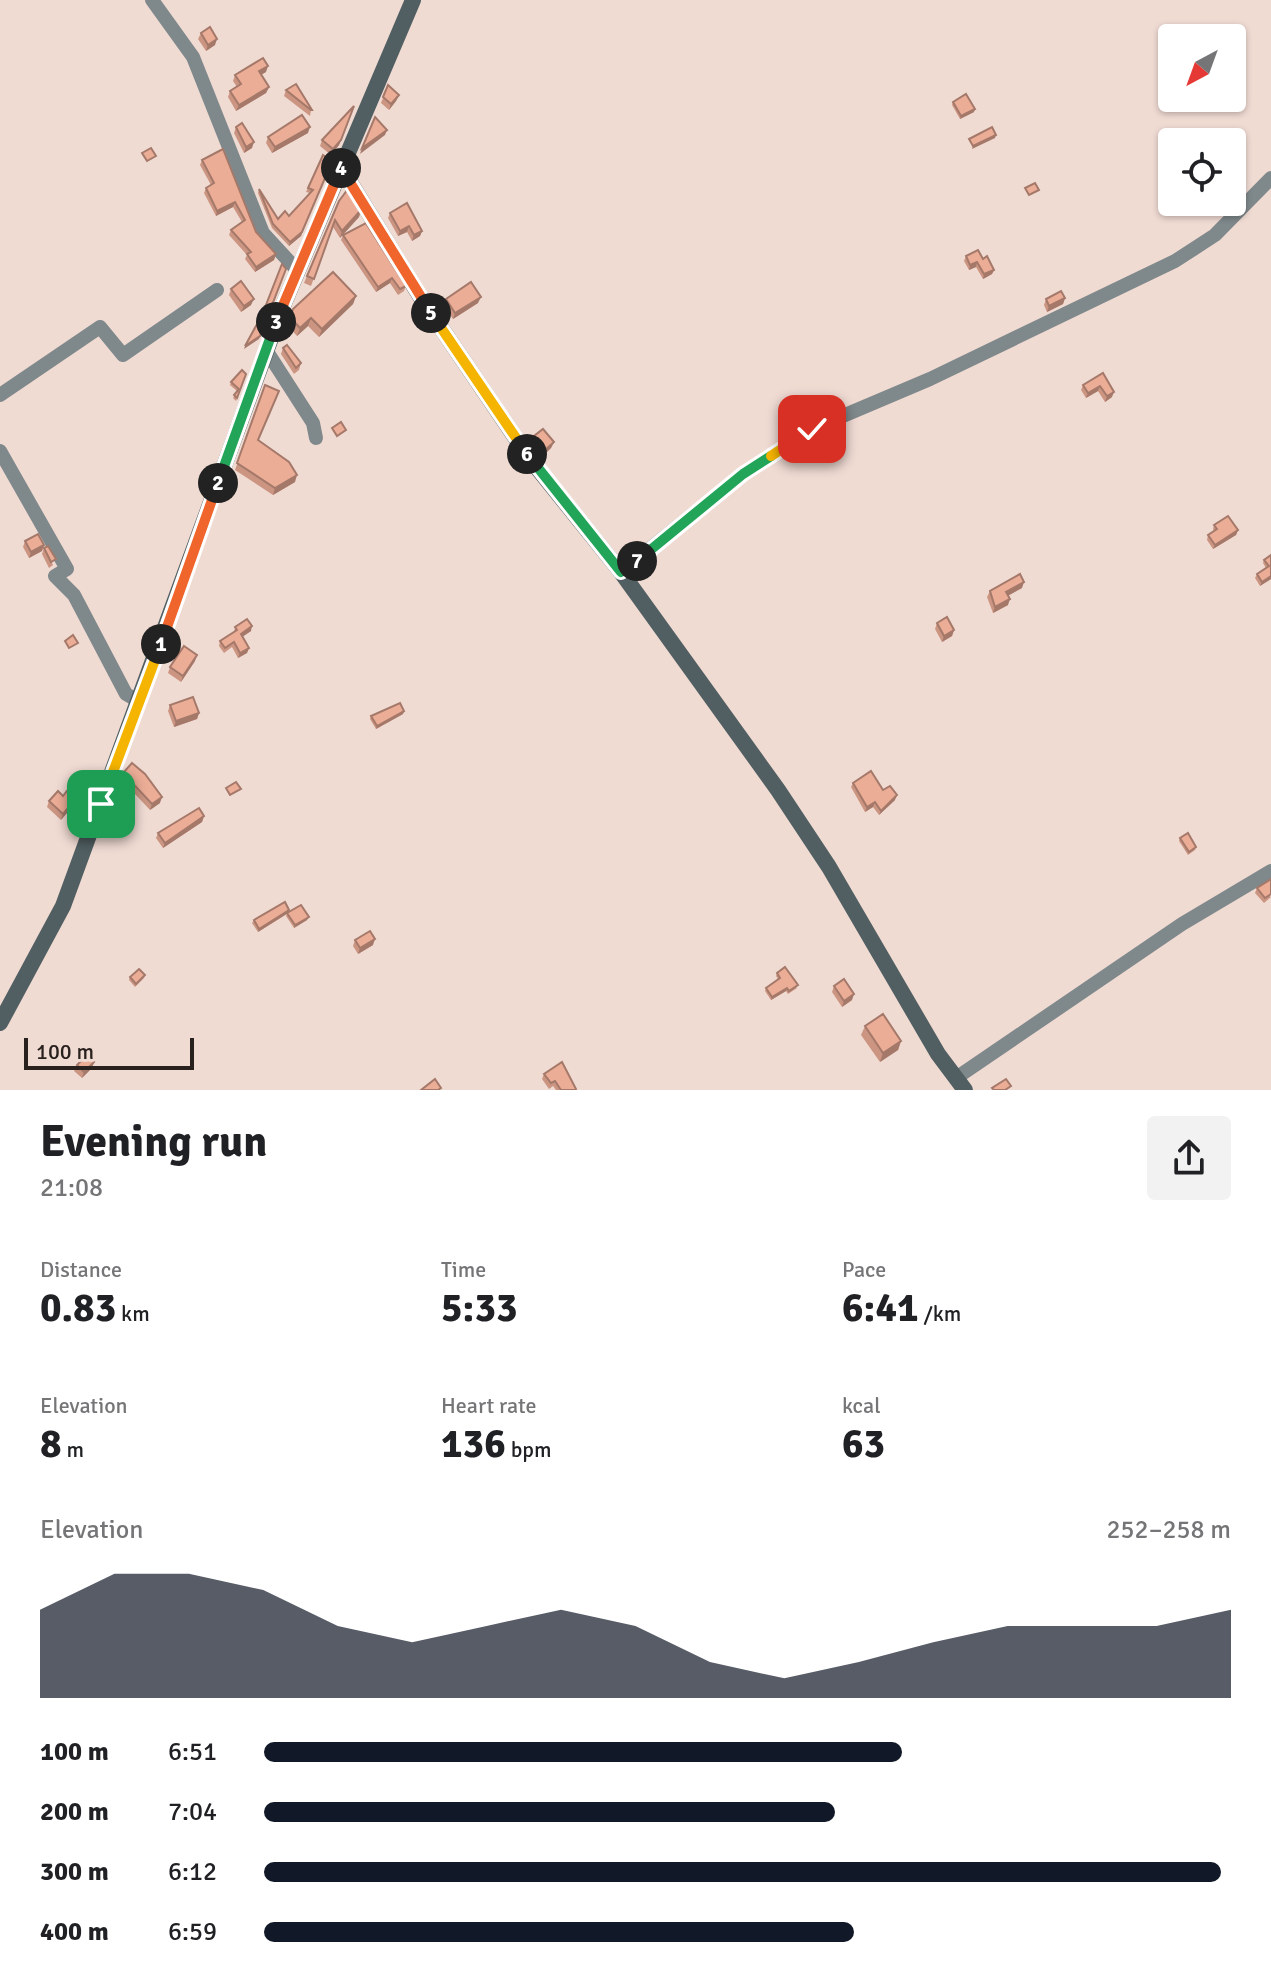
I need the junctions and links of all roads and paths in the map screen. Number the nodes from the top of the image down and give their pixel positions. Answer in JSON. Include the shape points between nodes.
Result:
{"nodes":[{"id":1,"x":152,"y":0,"type":"edge"},
{"id":2,"x":413,"y":0,"type":"edge"},
{"id":3,"x":340,"y":166,"type":"junction"},
{"id":4,"x":1271,"y":178,"type":"edge"},
{"id":5,"x":297,"y":270,"type":"junction"},
{"id":6,"x":217,"y":290,"type":"dead end"},
{"id":7,"x":266,"y":350,"type":"junction"},
{"id":8,"x":0,"y":395,"type":"edge"},
{"id":9,"x":316,"y":438,"type":"dead end"},
{"id":10,"x":0,"y":451,"type":"edge"},
{"id":11,"x":621,"y":572,"type":"junction"},
{"id":12,"x":140,"y":702,"type":"junction"},
{"id":13,"x":1271,"y":871,"type":"edge"},
{"id":14,"x":0,"y":1023,"type":"edge"},
{"id":15,"x":960,"y":1084,"type":"edge"}],
"edges":[{"from":1,"to":5,"type":"street","via":[[193,57],[263,233]]},
{"from":2,"to":3,"type":"street"},
{"from":3,"to":5,"type":"street"},
{"from":3,"to":11,"type":"street","via":[[530,459]]},
{"from":4,"to":11,"type":"street","via":[[1215,235],[1175,261],[930,379],[812,429],[743,474]]},
{"from":5,"to":7,"type":"street"},
{"from":6,"to":8,"type":"street","via":[[123,355],[100,327]]},
{"from":7,"to":9,"type":"street","via":[[313,423]]},
{"from":7,"to":12,"type":"street"},
{"from":10,"to":12,"type":"street","via":[[67,569],[55,576],[74,595],[126,694]]},
{"from":11,"to":15,"type":"street","via":[[820,854]]},
{"from":12,"to":14,"type":"street","via":[[63,906]]},
{"from":13,"to":15,"type":"street","via":[[1182,924]]}]}
